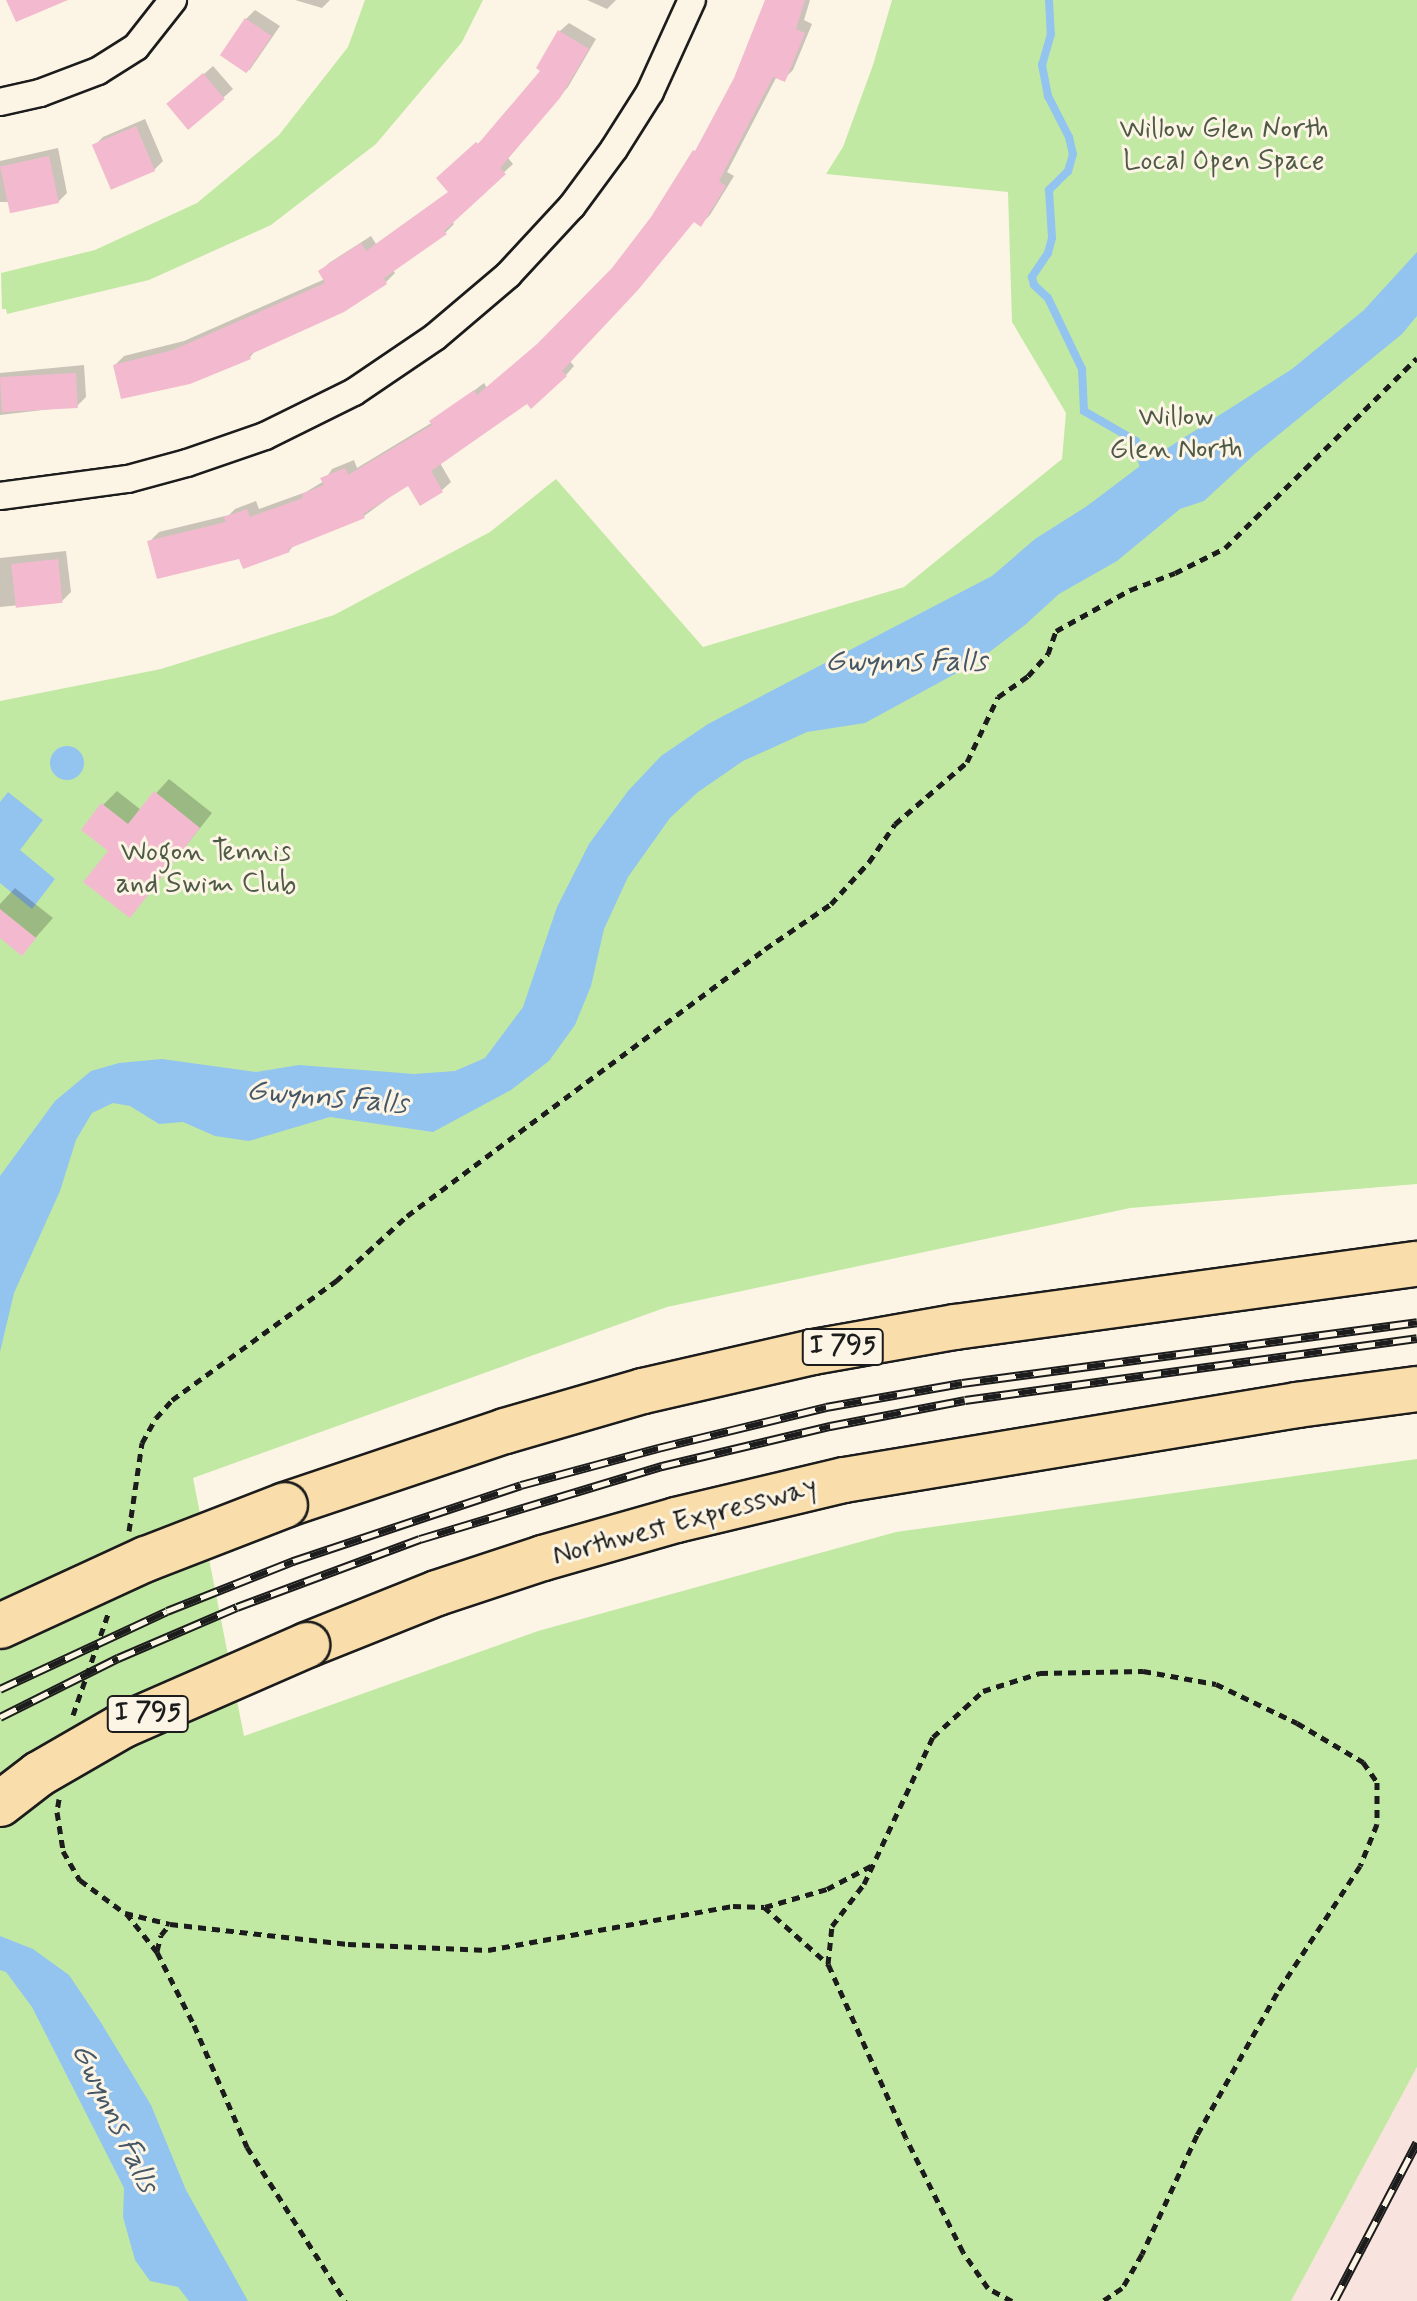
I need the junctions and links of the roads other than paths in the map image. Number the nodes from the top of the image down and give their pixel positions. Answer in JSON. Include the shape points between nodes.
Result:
{"nodes":[{"id":1,"x":173,"y":0,"type":"edge"},
{"id":2,"x":692,"y":0,"type":"edge"},
{"id":3,"x":0,"y":102,"type":"edge"},
{"id":4,"x":0,"y":496,"type":"edge"},
{"id":5,"x":1417,"y":1264,"type":"edge"},
{"id":6,"x":1417,"y":1389,"type":"edge"},
{"id":7,"x":0,"y":1626,"type":"edge"},
{"id":8,"x":0,"y":1804,"type":"edge"}],
"edges":[{"from":1,"to":3,"type":"street","via":[[136,47],[98,71]]},
{"from":2,"to":4,"type":"street","via":[[650,92],[580,195],[508,275],[435,337],[354,392],[265,436],[128,479]]},
{"from":5,"to":7,"type":"highway","number":"I 795","bridge":true,"via":[[955,1327],[813,1352],[643,1391],[397,1464],[160,1553]]},
{"from":6,"to":8,"type":"highway","name":"Northwest Expressway","number":"I 795","bridge":true,"via":[[844,1480],[543,1558],[437,1593],[124,1725],[39,1774]]}]}
